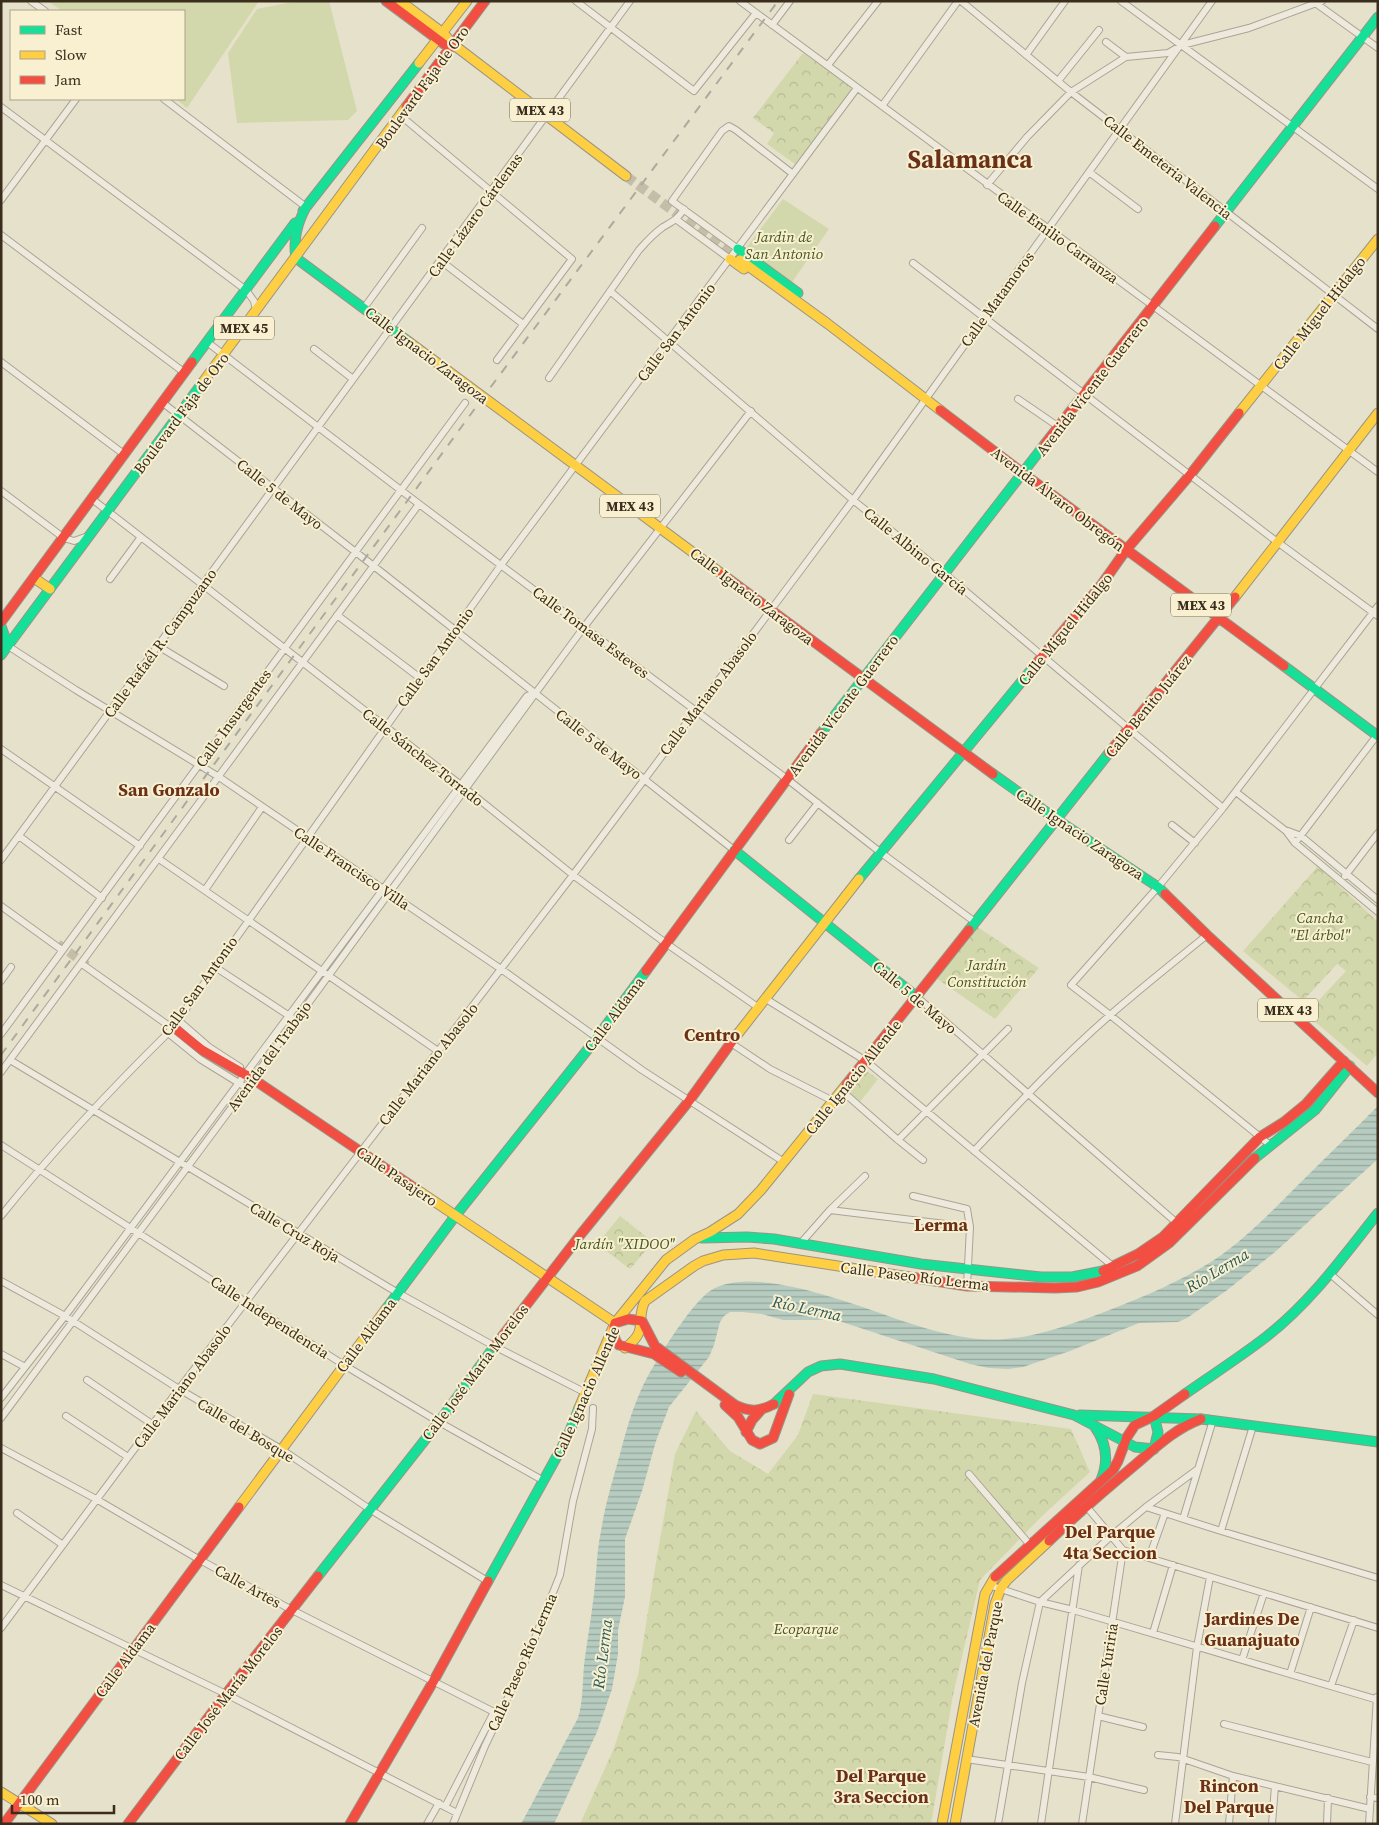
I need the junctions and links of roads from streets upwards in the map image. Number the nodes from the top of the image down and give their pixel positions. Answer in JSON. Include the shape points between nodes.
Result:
{"nodes":[{"id":1,"x":31,"y":1,"type":"edge"},
{"id":2,"x":386,"y":1,"type":"edge"},
{"id":3,"x":400,"y":1,"type":"edge"},
{"id":4,"x":468,"y":1,"type":"edge"},
{"id":5,"x":485,"y":1,"type":"edge"},
{"id":6,"x":576,"y":1,"type":"edge"},
{"id":7,"x":630,"y":1,"type":"edge"},
{"id":8,"x":740,"y":1,"type":"edge"},
{"id":9,"x":790,"y":1,"type":"edge"},
{"id":10,"x":878,"y":1,"type":"edge"},
{"id":11,"x":959,"y":1,"type":"edge"},
{"id":12,"x":1065,"y":1,"type":"edge"},
{"id":13,"x":1121,"y":1,"type":"edge"},
{"id":14,"x":1212,"y":1,"type":"edge"},
{"id":15,"x":1317,"y":2,"type":"edge"},
{"id":16,"x":44,"y":10,"type":"edge"},
{"id":17,"x":756,"y":13,"type":"junction"},
{"id":18,"x":1378,"y":17,"type":"edge"},
{"id":19,"x":772,"y":25,"type":"junction"},
{"id":20,"x":611,"y":28,"type":"junction"},
{"id":21,"x":1099,"y":30,"type":"dead end"},
{"id":22,"x":441,"y":36,"type":"junction"},
{"id":23,"x":1362,"y":37,"type":"junction"},
{"id":24,"x":1106,"y":42,"type":"dead end"},
{"id":25,"x":1182,"y":45,"type":"junction"},
{"id":26,"x":452,"y":47,"type":"junction"},
{"id":27,"x":1378,"y":48,"type":"edge"},
{"id":28,"x":1026,"y":54,"type":"junction"},
{"id":29,"x":1126,"y":57,"type":"junction"},
{"id":30,"x":828,"y":66,"type":"junction"},
{"id":31,"x":1058,"y":81,"type":"junction"},
{"id":32,"x":858,"y":88,"type":"junction"},
{"id":33,"x":1071,"y":92,"type":"junction"},
{"id":34,"x":75,"y":100,"type":"edge"},
{"id":35,"x":165,"y":100,"type":"edge"},
{"id":36,"x":1,"y":106,"type":"edge"},
{"id":37,"x":882,"y":106,"type":"junction"},
{"id":38,"x":401,"y":116,"type":"junction"},
{"id":39,"x":547,"y":116,"type":"junction"},
{"id":40,"x":1293,"y":127,"type":"junction"},
{"id":41,"x":1120,"y":130,"type":"junction"},
{"id":42,"x":46,"y":139,"type":"junction"},
{"id":43,"x":1089,"y":172,"type":"junction"},
{"id":44,"x":793,"y":174,"type":"junction"},
{"id":45,"x":626,"y":176,"type":"tunnel mouth"},
{"id":46,"x":987,"y":185,"type":"junction"},
{"id":47,"x":1378,"y":189,"type":"edge"},
{"id":48,"x":491,"y":192,"type":"junction"},
{"id":49,"x":1,"y":200,"type":"edge"},
{"id":50,"x":306,"y":207,"type":"junction"},
{"id":51,"x":684,"y":209,"type":"junction"},
{"id":52,"x":1138,"y":209,"type":"dead end"},
{"id":53,"x":1227,"y":212,"type":"junction"},
{"id":54,"x":676,"y":220,"type":"junction"},
{"id":55,"x":422,"y":228,"type":"dead end"},
{"id":56,"x":1048,"y":230,"type":"junction"},
{"id":57,"x":1,"y":235,"type":"edge"},
{"id":58,"x":1378,"y":239,"type":"edge"},
{"id":59,"x":738,"y":249,"type":"junction"},
{"id":60,"x":296,"y":258,"type":"junction"},
{"id":61,"x":730,"y":259,"type":"junction"},
{"id":62,"x":740,"y":260,"type":"tunnel mouth"},
{"id":63,"x":442,"y":261,"type":"junction"},
{"id":64,"x":913,"y":262,"type":"dead end"},
{"id":65,"x":246,"y":290,"type":"junction"},
{"id":66,"x":610,"y":291,"type":"junction"},
{"id":67,"x":1333,"y":295,"type":"junction"},
{"id":68,"x":1153,"y":307,"type":"junction"},
{"id":69,"x":364,"y":308,"type":"junction"},
{"id":70,"x":256,"y":312,"type":"junction"},
{"id":71,"x":985,"y":316,"type":"junction"},
{"id":72,"x":523,"y":324,"type":"junction"},
{"id":73,"x":828,"y":324,"type":"junction"},
{"id":74,"x":391,"y":328,"type":"junction"},
{"id":75,"x":1378,"y":329,"type":"edge"},
{"id":76,"x":669,"y":341,"type":"junction"},
{"id":77,"x":207,"y":342,"type":"junction"},
{"id":78,"x":314,"y":349,"type":"dead end"},
{"id":79,"x":224,"y":355,"type":"junction"},
{"id":80,"x":497,"y":360,"type":"dead end"},
{"id":81,"x":1,"y":362,"type":"edge"},
{"id":82,"x":185,"y":373,"type":"junction"},
{"id":83,"x":549,"y":378,"type":"dead end"},
{"id":84,"x":353,"y":379,"type":"junction"},
{"id":85,"x":1260,"y":386,"type":"junction"},
{"id":86,"x":1086,"y":394,"type":"junction"},
{"id":87,"x":925,"y":399,"type":"junction"},
{"id":88,"x":1018,"y":399,"type":"dead end"},
{"id":89,"x":163,"y":403,"type":"junction"},
{"id":90,"x":465,"y":403,"type":"dead end"},
{"id":91,"x":751,"y":411,"type":"junction"},
{"id":92,"x":1378,"y":413,"type":"edge"},
{"id":93,"x":179,"y":415,"type":"junction"},
{"id":94,"x":318,"y":427,"type":"junction"},
{"id":95,"x":1059,"y":427,"type":"junction"},
{"id":96,"x":1348,"y":450,"type":"junction"},
{"id":97,"x":124,"y":455,"type":"junction"},
{"id":98,"x":576,"y":465,"type":"junction"},
{"id":99,"x":1378,"y":472,"type":"edge"},
{"id":100,"x":1024,"y":474,"type":"junction"},
{"id":101,"x":1190,"y":475,"type":"junction"},
{"id":102,"x":273,"y":488,"type":"junction"},
{"id":103,"x":401,"y":490,"type":"junction"},
{"id":104,"x":1,"y":491,"type":"edge"},
{"id":105,"x":92,"y":499,"type":"junction"},
{"id":106,"x":853,"y":500,"type":"junction"},
{"id":107,"x":419,"y":504,"type":"junction"},
{"id":108,"x":108,"y":512,"type":"junction"},
{"id":109,"x":660,"y":528,"type":"junction"},
{"id":110,"x":92,"y":532,"type":"junction"},
{"id":111,"x":64,"y":538,"type":"junction"},
{"id":112,"x":141,"y":538,"type":"junction"},
{"id":113,"x":1276,"y":541,"type":"junction"},
{"id":114,"x":1126,"y":550,"type":"junction"},
{"id":115,"x":356,"y":552,"type":"junction"},
{"id":116,"x":502,"y":565,"type":"junction"},
{"id":117,"x":374,"y":566,"type":"junction"},
{"id":118,"x":944,"y":573,"type":"junction"},
{"id":119,"x":34,"y":578,"type":"junction"},
{"id":120,"x":110,"y":579,"type":"dead end"},
{"id":121,"x":202,"y":586,"type":"junction"},
{"id":122,"x":50,"y":589,"type":"junction"},
{"id":123,"x":1378,"y":606,"type":"edge"},
{"id":124,"x":770,"y":610,"type":"junction"},
{"id":125,"x":1375,"y":614,"type":"edge"},
{"id":126,"x":337,"y":615,"type":"junction"},
{"id":127,"x":1218,"y":618,"type":"junction"},
{"id":128,"x":1,"y":624,"type":"edge"},
{"id":129,"x":584,"y":627,"type":"junction"},
{"id":130,"x":455,"y":630,"type":"junction"},
{"id":131,"x":158,"y":646,"type":"junction"},
{"id":132,"x":284,"y":648,"type":"junction"},
{"id":133,"x":3,"y":651,"type":"edge"},
{"id":134,"x":1043,"y":657,"type":"junction"},
{"id":135,"x":302,"y":662,"type":"junction"},
{"id":136,"x":420,"y":678,"type":"junction"},
{"id":137,"x":862,"y":678,"type":"junction"},
{"id":138,"x":224,"y":686,"type":"dead end"},
{"id":139,"x":1313,"y":688,"type":"junction"},
{"id":140,"x":535,"y":693,"type":"junction"},
{"id":141,"x":695,"y":710,"type":"junction"},
{"id":142,"x":110,"y":711,"type":"junction"},
{"id":143,"x":385,"y":727,"type":"junction"},
{"id":144,"x":1129,"y":730,"type":"junction"},
{"id":145,"x":1377,"y":735,"type":"edge"},
{"id":146,"x":1,"y":749,"type":"edge"},
{"id":147,"x":964,"y":752,"type":"junction"},
{"id":148,"x":198,"y":765,"type":"junction"},
{"id":149,"x":219,"y":778,"type":"junction"},
{"id":150,"x":643,"y":779,"type":"junction"},
{"id":151,"x":787,"y":779,"type":"junction"},
{"id":152,"x":55,"y":787,"type":"junction"},
{"id":153,"x":463,"y":787,"type":"junction"},
{"id":154,"x":1236,"y":792,"type":"junction"},
{"id":155,"x":818,"y":803,"type":"junction"},
{"id":156,"x":262,"y":808,"type":"junction"},
{"id":157,"x":1223,"y":808,"type":"junction"},
{"id":158,"x":1056,"y":819,"type":"junction"},
{"id":159,"x":1172,"y":825,"type":"dead end"},
{"id":160,"x":1286,"y":830,"type":"junction"},
{"id":161,"x":1378,"y":833,"type":"edge"},
{"id":162,"x":18,"y":836,"type":"junction"},
{"id":163,"x":1301,"y":836,"type":"junction"},
{"id":164,"x":306,"y":837,"type":"junction"},
{"id":165,"x":789,"y":840,"type":"dead end"},
{"id":166,"x":1195,"y":843,"type":"junction"},
{"id":167,"x":1295,"y":843,"type":"junction"},
{"id":168,"x":140,"y":846,"type":"junction"},
{"id":169,"x":734,"y":850,"type":"junction"},
{"id":170,"x":880,"y":852,"type":"junction"},
{"id":171,"x":160,"y":859,"type":"junction"},
{"id":172,"x":1,"y":860,"type":"edge"},
{"id":173,"x":1346,"y":874,"type":"junction"},
{"id":174,"x":573,"y":875,"type":"junction"},
{"id":175,"x":1340,"y":882,"type":"junction"},
{"id":176,"x":1158,"y":887,"type":"junction"},
{"id":177,"x":205,"y":890,"type":"junction"},
{"id":178,"x":386,"y":891,"type":"junction"},
{"id":179,"x":102,"y":898,"type":"junction"},
{"id":180,"x":1378,"y":900,"type":"edge"},
{"id":181,"x":1,"y":906,"type":"edge"},
{"id":182,"x":1378,"y":912,"type":"edge"},
{"id":183,"x":248,"y":920,"type":"junction"},
{"id":184,"x":975,"y":922,"type":"junction"},
{"id":185,"x":825,"y":923,"type":"junction"},
{"id":186,"x":1207,"y":935,"type":"junction"},
{"id":187,"x":667,"y":944,"type":"junction"},
{"id":188,"x":62,"y":950,"type":"junction"},
{"id":189,"x":82,"y":964,"type":"junction"},
{"id":190,"x":11,"y":967,"type":"dead end"},
{"id":191,"x":215,"y":967,"type":"junction"},
{"id":192,"x":501,"y":969,"type":"junction"},
{"id":193,"x":322,"y":971,"type":"junction"},
{"id":194,"x":328,"y":976,"type":"junction"},
{"id":195,"x":1,"y":981,"type":"edge"},
{"id":196,"x":917,"y":998,"type":"junction"},
{"id":197,"x":766,"y":999,"type":"junction"},
{"id":198,"x":759,"y":1008,"type":"junction"},
{"id":199,"x":1110,"y":1015,"type":"junction"},
{"id":200,"x":289,"y":1016,"type":"junction"},
{"id":201,"x":178,"y":1020,"type":"junction"},
{"id":202,"x":295,"y":1020,"type":"junction"},
{"id":203,"x":1008,"y":1029,"type":"dead end"},
{"id":204,"x":172,"y":1030,"type":"junction"},
{"id":205,"x":1,"y":1034,"type":"edge"},
{"id":206,"x":596,"y":1039,"type":"junction"},
{"id":207,"x":731,"y":1043,"type":"junction"},
{"id":208,"x":438,"y":1052,"type":"junction"},
{"id":209,"x":982,"y":1054,"type":"junction"},
{"id":210,"x":10,"y":1060,"type":"junction"},
{"id":211,"x":866,"y":1061,"type":"junction"},
{"id":212,"x":1347,"y":1063,"type":"junction"},
{"id":213,"x":1,"y":1072,"type":"edge"},
{"id":214,"x":248,"y":1077,"type":"junction"},
{"id":215,"x":246,"y":1088,"type":"junction"},
{"id":216,"x":842,"y":1091,"type":"junction"},
{"id":217,"x":1028,"y":1093,"type":"junction"},
{"id":218,"x":1378,"y":1093,"type":"edge"},
{"id":219,"x":689,"y":1101,"type":"junction"},
{"id":220,"x":833,"y":1101,"type":"junction"},
{"id":221,"x":92,"y":1110,"type":"junction"},
{"id":222,"x":926,"y":1112,"type":"junction"},
{"id":223,"x":1260,"y":1137,"type":"junction"},
{"id":224,"x":898,"y":1140,"type":"junction"},
{"id":225,"x":1,"y":1145,"type":"edge"},
{"id":226,"x":1270,"y":1145,"type":"junction"},
{"id":227,"x":361,"y":1151,"type":"junction"},
{"id":228,"x":974,"y":1151,"type":"junction"},
{"id":229,"x":923,"y":1160,"type":"dead end"},
{"id":230,"x":784,"y":1162,"type":"junction"},
{"id":231,"x":180,"y":1163,"type":"junction"},
{"id":232,"x":187,"y":1167,"type":"junction"},
{"id":233,"x":38,"y":1170,"type":"junction"},
{"id":234,"x":865,"y":1176,"type":"dead end"},
{"id":235,"x":913,"y":1196,"type":"dead end"},
{"id":236,"x":830,"y":1210,"type":"junction"},
{"id":237,"x":1378,"y":1213,"type":"edge"},
{"id":238,"x":456,"y":1215,"type":"junction"},
{"id":239,"x":1,"y":1216,"type":"edge"},
{"id":240,"x":1180,"y":1226,"type":"junction"},
{"id":241,"x":970,"y":1227,"type":"junction"},
{"id":242,"x":131,"y":1228,"type":"junction"},
{"id":243,"x":138,"y":1233,"type":"junction"},
{"id":244,"x":299,"y":1234,"type":"junction"},
{"id":245,"x":695,"y":1239,"type":"junction"},
{"id":246,"x":800,"y":1244,"type":"junction"},
{"id":247,"x":1117,"y":1270,"type":"junction"},
{"id":248,"x":968,"y":1271,"type":"junction"},
{"id":249,"x":1329,"y":1273,"type":"junction"},
{"id":250,"x":547,"y":1277,"type":"junction"},
{"id":251,"x":1,"y":1281,"type":"edge"},
{"id":252,"x":647,"y":1282,"type":"junction"},
{"id":253,"x":967,"y":1286,"type":"junction"},
{"id":254,"x":398,"y":1294,"type":"junction"},
{"id":255,"x":246,"y":1302,"type":"junction"},
{"id":256,"x":642,"y":1306,"type":"junction"},
{"id":257,"x":1378,"y":1315,"type":"edge"},
{"id":258,"x":65,"y":1316,"type":"junction"},
{"id":259,"x":642,"y":1321,"type":"junction"},
{"id":260,"x":73,"y":1322,"type":"junction"},
{"id":261,"x":615,"y":1323,"type":"junction"},
{"id":262,"x":494,"y":1346,"type":"junction"},
{"id":263,"x":625,"y":1348,"type":"junction"},
{"id":264,"x":653,"y":1349,"type":"junction"},
{"id":265,"x":1,"y":1354,"type":"edge"},
{"id":266,"x":344,"y":1365,"type":"junction"},
{"id":267,"x":25,"y":1367,"type":"junction"},
{"id":268,"x":87,"y":1380,"type":"dead end"},
{"id":269,"x":794,"y":1385,"type":"junction"},
{"id":270,"x":179,"y":1389,"type":"junction"},
{"id":271,"x":586,"y":1393,"type":"junction"},
{"id":272,"x":1,"y":1398,"type":"edge"},
{"id":273,"x":772,"y":1405,"type":"junction"},
{"id":274,"x":593,"y":1408,"type":"dead end"},
{"id":275,"x":761,"y":1410,"type":"junction"},
{"id":276,"x":738,"y":1411,"type":"junction"},
{"id":277,"x":781,"y":1413,"type":"junction"},
{"id":278,"x":1074,"y":1415,"type":"junction"},
{"id":279,"x":66,"y":1416,"type":"dead end"},
{"id":280,"x":1154,"y":1416,"type":"junction"},
{"id":281,"x":1,"y":1418,"type":"edge"},
{"id":282,"x":1201,"y":1419,"type":"junction"},
{"id":283,"x":1213,"y":1420,"type":"junction"},
{"id":284,"x":439,"y":1422,"type":"junction"},
{"id":285,"x":1092,"y":1423,"type":"junction"},
{"id":286,"x":152,"y":1424,"type":"junction"},
{"id":287,"x":1253,"y":1426,"type":"junction"},
{"id":288,"x":746,"y":1432,"type":"junction"},
{"id":289,"x":1126,"y":1442,"type":"junction"},
{"id":290,"x":1378,"y":1442,"type":"edge"},
{"id":291,"x":1,"y":1448,"type":"edge"},
{"id":292,"x":1154,"y":1448,"type":"junction"},
{"id":293,"x":281,"y":1449,"type":"junction"},
{"id":294,"x":128,"y":1457,"type":"junction"},
{"id":295,"x":1198,"y":1469,"type":"junction"},
{"id":296,"x":969,"y":1474,"type":"dead end"},
{"id":297,"x":544,"y":1481,"type":"junction"},
{"id":298,"x":1100,"y":1482,"type":"junction"},
{"id":299,"x":96,"y":1499,"type":"junction"},
{"id":300,"x":1086,"y":1506,"type":"junction"},
{"id":301,"x":1146,"y":1507,"type":"junction"},
{"id":302,"x":371,"y":1510,"type":"junction"},
{"id":303,"x":17,"y":1513,"type":"dead end"},
{"id":304,"x":1164,"y":1513,"type":"junction"},
{"id":305,"x":1183,"y":1519,"type":"junction"},
{"id":306,"x":1221,"y":1532,"type":"junction"},
{"id":307,"x":1111,"y":1536,"type":"junction"},
{"id":308,"x":63,"y":1545,"type":"junction"},
{"id":309,"x":1030,"y":1545,"type":"junction"},
{"id":310,"x":1123,"y":1550,"type":"junction"},
{"id":311,"x":1149,"y":1558,"type":"junction"},
{"id":312,"x":200,"y":1560,"type":"junction"},
{"id":313,"x":1080,"y":1565,"type":"junction"},
{"id":314,"x":1173,"y":1565,"type":"junction"},
{"id":315,"x":1210,"y":1576,"type":"junction"},
{"id":316,"x":1378,"y":1578,"type":"edge"},
{"id":317,"x":489,"y":1582,"type":"junction"},
{"id":318,"x":1,"y":1585,"type":"edge"},
{"id":319,"x":989,"y":1585,"type":"junction"},
{"id":320,"x":1000,"y":1588,"type":"junction"},
{"id":321,"x":1264,"y":1593,"type":"junction"},
{"id":322,"x":25,"y":1598,"type":"junction"},
{"id":323,"x":1040,"y":1602,"type":"junction"},
{"id":324,"x":1311,"y":1607,"type":"junction"},
{"id":325,"x":292,"y":1610,"type":"junction"},
{"id":326,"x":1073,"y":1610,"type":"junction"},
{"id":327,"x":1354,"y":1620,"type":"junction"},
{"id":328,"x":1113,"y":1622,"type":"junction"},
{"id":329,"x":1,"y":1628,"type":"edge"},
{"id":330,"x":1378,"y":1628,"type":"edge"},
{"id":331,"x":1153,"y":1633,"type":"junction"},
{"id":332,"x":1197,"y":1646,"type":"junction"},
{"id":333,"x":133,"y":1649,"type":"junction"},
{"id":334,"x":1242,"y":1660,"type":"junction"},
{"id":335,"x":1290,"y":1674,"type":"junction"},
{"id":336,"x":433,"y":1682,"type":"junction"},
{"id":337,"x":1332,"y":1686,"type":"junction"},
{"id":338,"x":226,"y":1694,"type":"junction"},
{"id":339,"x":1377,"y":1699,"type":"edge"},
{"id":340,"x":497,"y":1714,"type":"junction"},
{"id":341,"x":1098,"y":1716,"type":"junction"},
{"id":342,"x":1224,"y":1724,"type":"dead end"},
{"id":343,"x":1143,"y":1727,"type":"dead end"},
{"id":344,"x":1158,"y":1755,"type":"dead end"},
{"id":345,"x":966,"y":1759,"type":"junction"},
{"id":346,"x":1183,"y":1759,"type":"junction"},
{"id":347,"x":1372,"y":1762,"type":"junction"},
{"id":348,"x":1007,"y":1765,"type":"junction"},
{"id":349,"x":1048,"y":1772,"type":"junction"},
{"id":350,"x":380,"y":1773,"type":"junction"},
{"id":351,"x":1233,"y":1776,"type":"junction"},
{"id":352,"x":1089,"y":1777,"type":"junction"},
{"id":353,"x":1275,"y":1786,"type":"junction"},
{"id":354,"x":1144,"y":1790,"type":"dead end"},
{"id":355,"x":1,"y":1792,"type":"edge"},
{"id":356,"x":1370,"y":1797,"type":"junction"},
{"id":357,"x":1328,"y":1798,"type":"junction"},
{"id":358,"x":1378,"y":1798,"type":"edge"},
{"id":359,"x":19,"y":1803,"type":"junction"},
{"id":360,"x":439,"y":1803,"type":"junction"},
{"id":361,"x":445,"y":1807,"type":"junction"},
{"id":362,"x":1370,"y":1809,"type":"junction"},
{"id":363,"x":457,"y":1813,"type":"junction"},
{"id":364,"x":4,"y":1824,"type":"edge"},
{"id":365,"x":52,"y":1824,"type":"edge"},
{"id":366,"x":128,"y":1824,"type":"edge"},
{"id":367,"x":350,"y":1824,"type":"edge"},
{"id":368,"x":428,"y":1824,"type":"edge"},
{"id":369,"x":453,"y":1824,"type":"edge"},
{"id":370,"x":942,"y":1824,"type":"edge"},
{"id":371,"x":955,"y":1824,"type":"edge"},
{"id":372,"x":998,"y":1824,"type":"edge"},
{"id":373,"x":1041,"y":1824,"type":"edge"},
{"id":374,"x":1082,"y":1824,"type":"edge"},
{"id":375,"x":1174,"y":1824,"type":"edge"},
{"id":376,"x":1229,"y":1824,"type":"edge"},
{"id":377,"x":1272,"y":1824,"type":"edge"},
{"id":378,"x":1327,"y":1824,"type":"edge"},
{"id":379,"x":1369,"y":1824,"type":"edge"}],
"edges":[{"from":1,"to":16,"type":"street"},
{"from":2,"to":22,"type":"street"},
{"from":3,"to":22,"type":"street"},
{"from":4,"to":22,"type":"street","name":"Boulevard Faja de Oro","number":"MEX 45"},
{"from":5,"to":26,"type":"street","name":"Boulevard Faja de Oro","number":"MEX 45"},
{"from":6,"to":20,"type":"street"},
{"from":7,"to":20,"type":"street","name":"Calle Lázaro Cárdenas"},
{"from":8,"to":17,"type":"street","name":"Calle Emilio Carranza"},
{"from":9,"to":19,"type":"street"},
{"from":10,"to":30,"type":"street"},
{"from":11,"to":28,"type":"street","name":"Calle Emeteria Valencia"},
{"from":11,"to":37,"type":"street"},
{"from":12,"to":28,"type":"street"},
{"from":13,"to":25,"type":"street"},
{"from":14,"to":25,"type":"street","name":"Calle Matamoros"},
{"from":15,"to":23,"type":"street"},
{"from":15,"to":25,"type":"street","via":[[1249,28]]},
{"from":17,"to":19,"type":"street","name":"Calle Emilio Carranza"},
{"from":17,"to":20,"type":"street","via":[[694,91]]},
{"from":18,"to":23,"type":"street","name":"Avenida Vicente Guerrero"},
{"from":19,"to":30,"type":"street","name":"Calle Emilio Carranza"},
{"from":20,"to":39,"type":"street","name":"Calle Lázaro Cárdenas"},
{"from":21,"to":31,"type":"street"},
{"from":22,"to":26,"type":"street","number":"MEX 43"},
{"from":22,"to":50,"type":"street","name":"Boulevard Faja de Oro","number":"MEX 45"},
{"from":23,"to":27,"type":"street"},
{"from":23,"to":40,"type":"street","name":"Avenida Vicente Guerrero"},
{"from":24,"to":29,"type":"street"},
{"from":25,"to":29,"type":"street","via":[[1168,53]]},
{"from":25,"to":40,"type":"street"},
{"from":25,"to":41,"type":"street","name":"Calle Matamoros"},
{"from":26,"to":38,"type":"street","name":"Boulevard Faja de Oro","number":"MEX 45"},
{"from":26,"to":39,"type":"street","number":"MEX 43"},
{"from":28,"to":31,"type":"street","name":"Calle Emeteria Valencia"},
{"from":29,"to":33,"type":"street"},
{"from":30,"to":32,"type":"street","name":"Calle Emilio Carranza"},
{"from":31,"to":33,"type":"street","name":"Calle Emeteria Valencia"},
{"from":32,"to":37,"type":"street","name":"Calle Emilio Carranza"},
{"from":32,"to":44,"type":"street","name":"Calle San Antonio"},
{"from":33,"to":41,"type":"street","name":"Calle Emeteria Valencia"},
{"from":33,"to":46,"type":"street","via":[[1027,136]]},
{"from":34,"to":42,"type":"street"},
{"from":35,"to":50,"type":"street"},
{"from":36,"to":42,"type":"street"},
{"from":37,"to":46,"type":"street","name":"Calle Emilio Carranza"},
{"from":38,"to":48,"type":"street"},
{"from":38,"to":60,"type":"street","name":"Boulevard Faja de Oro","number":"MEX 45"},
{"from":39,"to":45,"type":"street","number":"MEX 43"},
{"from":39,"to":48,"type":"street","name":"Calle Lázaro Cárdenas"},
{"from":40,"to":47,"type":"street"},
{"from":40,"to":53,"type":"street","name":"Avenida Vicente Guerrero"},
{"from":41,"to":43,"type":"street","name":"Calle Matamoros"},
{"from":41,"to":53,"type":"street","name":"Calle Emeteria Valencia"},
{"from":42,"to":49,"type":"street"},
{"from":42,"to":65,"type":"street"},
{"from":43,"to":52,"type":"street"},
{"from":43,"to":56,"type":"street","name":"Calle Matamoros"},
{"from":44,"to":51,"type":"street","via":[[729,126],[722,131],[672,201]]},
{"from":44,"to":59,"type":"street","name":"Calle San Antonio"},
{"from":46,"to":56,"type":"street","name":"Calle Emilio Carranza"},
{"from":48,"to":63,"type":"street","name":"Calle Lázaro Cárdenas"},
{"from":48,"to":72,"type":"street","via":[[572,259]]},
{"from":50,"to":60,"type":"street","via":[[294,231]]},
{"from":50,"to":65,"type":"street","name":"Boulevard Faja de Oro","number":"MEX 45"},
{"from":51,"to":54,"type":"street"},
{"from":51,"to":59,"type":"street"},
{"from":53,"to":67,"type":"street","name":"Calle Emeteria Valencia"},
{"from":53,"to":68,"type":"street","name":"Avenida Vicente Guerrero"},
{"from":54,"to":61,"type":"street"},
{"from":54,"to":66,"type":"street","via":[[650,238]]},
{"from":55,"to":69,"type":"street"},
{"from":56,"to":68,"type":"street","name":"Calle Emilio Carranza"},
{"from":56,"to":71,"type":"street","name":"Calle Matamoros"},
{"from":57,"to":82,"type":"street"},
{"from":58,"to":67,"type":"street","name":"Calle Miguel Hidalgo"},
{"from":59,"to":61,"type":"street","name":"Calle San Antonio"},
{"from":59,"to":73,"type":"street","via":[[813,304]]},
{"from":60,"to":69,"type":"street","name":"Calle Ignacio Zaragoza","number":"MEX 43"},
{"from":60,"to":70,"type":"street","name":"Boulevard Faja de Oro","number":"MEX 45"},
{"from":61,"to":73,"type":"street","via":[[806,314]]},
{"from":61,"to":76,"type":"street","name":"Calle San Antonio"},
{"from":62,"to":73,"type":"street","name":"Avenida Álvaro Obregón","number":"MEX 43"},
{"from":63,"to":72,"type":"street"},
{"from":63,"to":74,"type":"street","name":"Calle Lázaro Cárdenas"},
{"from":64,"to":71,"type":"street"},
{"from":65,"to":70,"type":"street","via":[[254,301]]},
{"from":65,"to":77,"type":"street","name":"Boulevard Faja de Oro","number":"MEX 45"},
{"from":66,"to":76,"type":"street","name":"Calle Albino García"},
{"from":66,"to":83,"type":"street"},
{"from":67,"to":75,"type":"street","name":"Calle Emeteria Valencia"},
{"from":67,"to":85,"type":"street","name":"Calle Miguel Hidalgo"},
{"from":68,"to":85,"type":"street","name":"Calle Emilio Carranza"},
{"from":68,"to":86,"type":"street","name":"Avenida Vicente Guerrero"},
{"from":69,"to":74,"type":"street","name":"Calle Ignacio Zaragoza","number":"MEX 43"},
{"from":70,"to":79,"type":"street","name":"Boulevard Faja de Oro","number":"MEX 45"},
{"from":71,"to":86,"type":"street"},
{"from":71,"to":87,"type":"street","name":"Calle Matamoros"},
{"from":72,"to":80,"type":"street"},
{"from":73,"to":87,"type":"street","name":"Avenida Álvaro Obregón","number":"MEX 43"},
{"from":74,"to":84,"type":"street","name":"Calle Lázaro Cárdenas"},
{"from":74,"to":98,"type":"street","name":"Calle Ignacio Zaragoza","number":"MEX 43"},
{"from":76,"to":91,"type":"street","name":"Calle Albino García"},
{"from":76,"to":98,"type":"street","name":"Calle San Antonio"},
{"from":77,"to":79,"type":"street","name":"Calle Tomasa Esteves"},
{"from":77,"to":82,"type":"street","name":"Boulevard Faja de Oro","number":"MEX 45"},
{"from":78,"to":84,"type":"street"},
{"from":79,"to":93,"type":"street","name":"Boulevard Faja de Oro","number":"MEX 45"},
{"from":79,"to":94,"type":"street","name":"Calle Tomasa Esteves"},
{"from":81,"to":97,"type":"street"},
{"from":82,"to":89,"type":"street","name":"Boulevard Faja de Oro","number":"MEX 45"},
{"from":84,"to":94,"type":"street","name":"Calle Lázaro Cárdenas"},
{"from":85,"to":96,"type":"street","name":"Calle Emilio Carranza"},
{"from":85,"to":101,"type":"street","name":"Calle Miguel Hidalgo"},
{"from":86,"to":95,"type":"street","name":"Avenida Vicente Guerrero"},
{"from":86,"to":101,"type":"street"},
{"from":87,"to":100,"type":"street","name":"Avenida Álvaro Obregón","number":"MEX 43"},
{"from":87,"to":106,"type":"street","name":"Calle Matamoros"},
{"from":88,"to":95,"type":"street"},
{"from":89,"to":93,"type":"street","name":"Calle 5 de Mayo"},
{"from":89,"to":97,"type":"street","name":"Boulevard Faja de Oro","number":"MEX 45"},
{"from":90,"to":103,"type":"street","name":"Calle Insurgentes"},
{"from":91,"to":106,"type":"street","name":"Calle Albino García"},
{"from":91,"to":109,"type":"street","name":"Avenida del Trabajo"},
{"from":92,"to":96,"type":"street","name":"Calle Benito Juárez"},
{"from":93,"to":102,"type":"street","name":"Calle 5 de Mayo"},
{"from":93,"to":108,"type":"street","name":"Boulevard Faja de Oro","number":"MEX 45"},
{"from":94,"to":102,"type":"street","name":"Calle Rafaél R. Campuzano"},
{"from":94,"to":103,"type":"street","name":"Calle Tomasa Esteves"},
{"from":95,"to":100,"type":"street","name":"Avenida Vicente Guerrero"},
{"from":96,"to":99,"type":"street","name":"Calle Emilio Carranza"},
{"from":96,"to":113,"type":"street","name":"Calle Benito Juárez"},
{"from":97,"to":105,"type":"street","name":"Boulevard Faja de Oro","number":"MEX 45"},
{"from":98,"to":109,"type":"street","name":"Calle Ignacio Zaragoza","number":"MEX 43"},
{"from":98,"to":116,"type":"street","name":"Calle San Antonio"},
{"from":100,"to":114,"type":"street","name":"Avenida Álvaro Obregón","number":"MEX 43"},
{"from":100,"to":118,"type":"street","name":"Avenida Vicente Guerrero"},
{"from":101,"to":113,"type":"street"},
{"from":101,"to":114,"type":"street","name":"Calle Miguel Hidalgo"},
{"from":102,"to":115,"type":"street","name":"Calle 5 de Mayo"},
{"from":102,"to":121,"type":"street","name":"Calle Rafaél R. Campuzano"},
{"from":103,"to":107,"type":"street","name":"Calle Tomasa Esteves"},
{"from":103,"to":115,"type":"street","name":"Calle Insurgentes"},
{"from":104,"to":111,"type":"street"},
{"from":105,"to":108,"type":"street","name":"Calle Sánchez Torrado"},
{"from":105,"to":111,"type":"street","name":"Boulevard Faja de Oro","number":"MEX 45"},
{"from":106,"to":118,"type":"street","name":"Calle Albino García"},
{"from":106,"to":124,"type":"street","name":"Calle Mariano Abasolo"},
{"from":107,"to":116,"type":"street","name":"Calle Tomasa Esteves"},
{"from":107,"to":117,"type":"street","name":"Calle Insurgentes"},
{"from":108,"to":110,"type":"street","name":"Boulevard Faja de Oro","number":"MEX 45"},
{"from":108,"to":112,"type":"street","name":"Calle Sánchez Torrado"},
{"from":109,"to":124,"type":"street","name":"Calle Ignacio Zaragoza","number":"MEX 43"},
{"from":109,"to":129,"type":"street","name":"Avenida del Trabajo"},
{"from":110,"to":111,"type":"street","via":[[79,540]]},
{"from":110,"to":122,"type":"street","name":"Boulevard Faja de Oro","number":"MEX 45"},
{"from":111,"to":119,"type":"street","name":"Boulevard Faja de Oro","number":"MEX 45"},
{"from":112,"to":120,"type":"street"},
{"from":112,"to":121,"type":"street","name":"Calle Sánchez Torrado"},
{"from":113,"to":125,"type":"street"},
{"from":113,"to":127,"type":"street","name":"Calle Benito Juárez"},
{"from":114,"to":127,"type":"street","name":"Avenida Álvaro Obregón","number":"MEX 43"},
{"from":114,"to":134,"type":"street","name":"Calle Miguel Hidalgo"},
{"from":115,"to":117,"type":"street","name":"Calle 5 de Mayo"},
{"from":115,"to":132,"type":"street","name":"Calle Insurgentes"},
{"from":116,"to":129,"type":"street","name":"Calle Tomasa Esteves"},
{"from":116,"to":130,"type":"street","name":"Calle San Antonio"},
{"from":117,"to":126,"type":"street","name":"Calle Insurgentes"},
{"from":117,"to":130,"type":"street","name":"Calle 5 de Mayo"},
{"from":118,"to":134,"type":"street","name":"Calle Albino García"},
{"from":118,"to":137,"type":"street","name":"Avenida Vicente Guerrero"},
{"from":119,"to":122,"type":"street"},
{"from":119,"to":128,"type":"street","name":"Boulevard Faja de Oro","number":"MEX 45"},
{"from":121,"to":131,"type":"street","name":"Calle Rafaél R. Campuzano"},
{"from":121,"to":132,"type":"street","name":"Calle Sánchez Torrado"},
{"from":122,"to":133,"type":"street","name":"Boulevard Faja de Oro","number":"MEX 45"},
{"from":123,"to":125,"type":"street"},
{"from":124,"to":137,"type":"street","name":"Calle Ignacio Zaragoza","number":"MEX 43"},
{"from":124,"to":141,"type":"street","name":"Calle Mariano Abasolo"},
{"from":125,"to":139,"type":"street"},
{"from":126,"to":135,"type":"street","name":"Calle Insurgentes"},
{"from":126,"to":136,"type":"street"},
{"from":127,"to":139,"type":"street","name":"Avenida Álvaro Obregón","number":"MEX 43"},
{"from":127,"to":144,"type":"street","name":"Calle Benito Juárez"},
{"from":128,"to":133,"type":"street"},
{"from":129,"to":140,"type":"street","name":"Avenida del Trabajo"},
{"from":129,"to":141,"type":"street","name":"Calle Tomasa Esteves"},
{"from":130,"to":136,"type":"street","name":"Calle San Antonio"},
{"from":130,"to":140,"type":"street","name":"Calle 5 de Mayo"},
{"from":131,"to":138,"type":"street"},
{"from":131,"to":142,"type":"street","name":"Calle Rafaél R. Campuzano"},
{"from":132,"to":135,"type":"street","name":"Calle Sánchez Torrado"},
{"from":132,"to":148,"type":"street","name":"Calle Insurgentes"},
{"from":133,"to":142,"type":"street","name":"Calle Francisco Villa"},
{"from":134,"to":144,"type":"street","name":"Calle Albino García"},
{"from":134,"to":147,"type":"street","name":"Calle Miguel Hidalgo"},
{"from":135,"to":143,"type":"street","name":"Calle Sánchez Torrado"},
{"from":135,"to":149,"type":"street","name":"Calle Insurgentes"},
{"from":136,"to":143,"type":"street","name":"Calle San Antonio"},
{"from":137,"to":147,"type":"street","name":"Calle Ignacio Zaragoza","number":"MEX 43"},
{"from":137,"to":151,"type":"street","name":"Avenida Vicente Guerrero"},
{"from":139,"to":145,"type":"street","name":"Avenida Álvaro Obregón","number":"MEX 43"},
{"from":139,"to":154,"type":"street"},
{"from":140,"to":150,"type":"street","name":"Calle 5 de Mayo"},
{"from":140,"to":153,"type":"street","name":"Avenida del Trabajo","via":[[527,696]]},
{"from":141,"to":150,"type":"street","name":"Calle Mariano Abasolo"},
{"from":141,"to":151,"type":"street","name":"Calle Tomasa Esteves"},
{"from":142,"to":148,"type":"street","name":"Calle Francisco Villa"},
{"from":142,"to":152,"type":"street","name":"Calle Rafaél R. Campuzano"},
{"from":143,"to":153,"type":"street","name":"Calle Sánchez Torrado"},
{"from":143,"to":164,"type":"street","name":"Calle San Antonio"},
{"from":144,"to":157,"type":"street","name":"Calle Albino García"},
{"from":144,"to":158,"type":"street","name":"Calle Benito Juárez"},
{"from":145,"to":163,"type":"street"},
{"from":146,"to":152,"type":"street"},
{"from":147,"to":158,"type":"street","name":"Calle Ignacio Zaragoza","number":"MEX 43"},
{"from":147,"to":170,"type":"street","name":"Calle Miguel Hidalgo"},
{"from":148,"to":149,"type":"street","name":"Calle Francisco Villa"},
{"from":148,"to":168,"type":"street","name":"Calle Insurgentes"},
{"from":149,"to":156,"type":"street","name":"Calle Francisco Villa"},
{"from":149,"to":171,"type":"street","name":"Calle Insurgentes"},
{"from":150,"to":169,"type":"street","name":"Calle 5 de Mayo"},
{"from":150,"to":174,"type":"street","name":"Calle Mariano Abasolo"},
{"from":151,"to":155,"type":"street","name":"Calle Tomasa Esteves"},
{"from":151,"to":169,"type":"street","name":"Avenida Vicente Guerrero"},
{"from":152,"to":162,"type":"street","name":"Calle Rafaél R. Campuzano"},
{"from":152,"to":168,"type":"street"},
{"from":153,"to":174,"type":"street","name":"Calle Sánchez Torrado"},
{"from":153,"to":178,"type":"street","name":"Avenida del Trabajo"},
{"from":154,"to":157,"type":"street"},
{"from":154,"to":160,"type":"street"},
{"from":155,"to":165,"type":"street"},
{"from":155,"to":170,"type":"street","name":"Calle Tomasa Esteves"},
{"from":156,"to":164,"type":"street","name":"Calle Francisco Villa"},
{"from":156,"to":177,"type":"street"},
{"from":157,"to":166,"type":"street"},
{"from":158,"to":176,"type":"street","name":"Calle Ignacio Zaragoza","number":"MEX 43"},
{"from":158,"to":184,"type":"street","name":"Calle Benito Juárez"},
{"from":159,"to":166,"type":"street"},
{"from":160,"to":163,"type":"street"},
{"from":160,"to":167,"type":"street"},
{"from":161,"to":173,"type":"street"},
{"from":162,"to":172,"type":"street","name":"Calle Rafaél R. Campuzano"},
{"from":162,"to":179,"type":"street"},
{"from":163,"to":167,"type":"street"},
{"from":163,"to":173,"type":"street"},
{"from":164,"to":178,"type":"street","name":"Calle Francisco Villa"},
{"from":164,"to":183,"type":"street","name":"Calle San Antonio"},
{"from":166,"to":176,"type":"street"},
{"from":167,"to":175,"type":"street"},
{"from":168,"to":179,"type":"street","name":"Calle Insurgentes"},
{"from":169,"to":185,"type":"street","name":"Calle 5 de Mayo"},
{"from":169,"to":187,"type":"street","name":"Calle Aldama"},
{"from":170,"to":184,"type":"street","name":"Calle Tomasa Esteves"},
{"from":170,"to":185,"type":"street","name":"Calle Miguel Hidalgo"},
{"from":171,"to":177,"type":"street"},
{"from":171,"to":189,"type":"street","name":"Calle Insurgentes"},
{"from":173,"to":175,"type":"street"},
{"from":173,"to":180,"type":"street"},
{"from":174,"to":187,"type":"street","name":"Calle Sánchez Torrado"},
{"from":174,"to":192,"type":"street","name":"Calle Mariano Abasolo"},
{"from":175,"to":182,"type":"street"},
{"from":176,"to":186,"type":"street","name":"Calle Ignacio Zaragoza","number":"MEX 43"},
{"from":176,"to":199,"type":"street","via":[[1071,985]]},
{"from":177,"to":183,"type":"street"},
{"from":178,"to":192,"type":"street","name":"Calle Francisco Villa"},
{"from":178,"to":193,"type":"street","name":"Avenida del Trabajo"},
{"from":178,"to":194,"type":"street","name":"Avenida del Trabajo"},
{"from":179,"to":188,"type":"street","name":"Calle Insurgentes"},
{"from":181,"to":188,"type":"street"},
{"from":183,"to":191,"type":"street","name":"Calle San Antonio"},
{"from":183,"to":193,"type":"street"},
{"from":184,"to":196,"type":"street","name":"Calle Benito Juárez"},
{"from":185,"to":196,"type":"street","name":"Calle 5 de Mayo"},
{"from":185,"to":197,"type":"street","name":"Calle José María Morelos"},
{"from":186,"to":199,"type":"street"},
{"from":186,"to":212,"type":"street","number":"MEX 43"},
{"from":187,"to":198,"type":"street","name":"Calle Sánchez Torrado"},
{"from":187,"to":206,"type":"street","name":"Calle Aldama"},
{"from":188,"to":205,"type":"street","name":"Calle Insurgentes"},
{"from":189,"to":204,"type":"street","name":"Calle Pasajero"},
{"from":189,"to":210,"type":"street","name":"Calle Insurgentes"},
{"from":190,"to":195,"type":"street"},
{"from":191,"to":200,"type":"street"},
{"from":191,"to":201,"type":"street","name":"Calle San Antonio"},
{"from":192,"to":206,"type":"street","name":"Calle Francisco Villa"},
{"from":192,"to":208,"type":"street","name":"Calle Mariano Abasolo"},
{"from":193,"to":194,"type":"street"},
{"from":193,"to":200,"type":"street","name":"Avenida del Trabajo"},
{"from":194,"to":202,"type":"street","name":"Avenida del Trabajo"},
{"from":194,"to":208,"type":"street"},
{"from":196,"to":209,"type":"street","name":"Calle 5 de Mayo"},
{"from":196,"to":211,"type":"street","name":"Calle Ignacio Allende"},
{"from":197,"to":198,"type":"street","name":"Calle José María Morelos"},
{"from":197,"to":211,"type":"street"},
{"from":198,"to":207,"type":"street","name":"Calle José María Morelos"},
{"from":199,"to":217,"type":"street"},
{"from":199,"to":223,"type":"street"},
{"from":200,"to":202,"type":"street"},
{"from":200,"to":214,"type":"street","name":"Avenida del Trabajo"},
{"from":201,"to":204,"type":"street","name":"Calle San Antonio"},
{"from":201,"to":214,"type":"street"},
{"from":202,"to":214,"type":"street","name":"Avenida del Trabajo"},
{"from":203,"to":209,"type":"street"},
{"from":204,"to":214,"type":"street","name":"Calle Pasajero"},
{"from":204,"to":221,"type":"street","name":"Calle San Antonio"},
{"from":206,"to":219,"type":"street","name":"Calle Francisco Villa"},
{"from":206,"to":238,"type":"street","name":"Calle Aldama"},
{"from":207,"to":219,"type":"street","name":"Calle José María Morelos"},
{"from":207,"to":220,"type":"street"},
{"from":208,"to":227,"type":"street","name":"Calle Mariano Abasolo"},
{"from":209,"to":217,"type":"street","name":"Calle 5 de Mayo"},
{"from":209,"to":222,"type":"street"},
{"from":210,"to":213,"type":"street","name":"Calle Insurgentes"},
{"from":210,"to":221,"type":"street","name":"Calle Cruz Roja"},
{"from":211,"to":216,"type":"street","name":"Calle Ignacio Allende"},
{"from":211,"to":222,"type":"street"},
{"from":212,"to":218,"type":"street","number":"MEX 43"},
{"from":212,"to":223,"type":"street","name":"Calle Paseo Río Lerma","via":[[1306,1104]]},
{"from":212,"to":226,"type":"street","name":"Calle Paseo Río Lerma","via":[[1334,1089],[1315,1110]]},
{"from":214,"to":215,"type":"street","name":"Avenida del Trabajo"},
{"from":214,"to":215,"type":"street"},
{"from":214,"to":227,"type":"street","name":"Calle Pasajero"},
{"from":214,"to":231,"type":"street","name":"Avenida del Trabajo"},
{"from":215,"to":232,"type":"street","name":"Avenida del Trabajo"},
{"from":216,"to":220,"type":"street","name":"Calle Ignacio Allende"},
{"from":216,"to":224,"type":"street"},
{"from":217,"to":228,"type":"street"},
{"from":217,"to":240,"type":"street","name":"Calle 5 de Mayo"},
{"from":219,"to":230,"type":"street","name":"Calle Francisco Villa"},
{"from":219,"to":250,"type":"street","name":"Calle José María Morelos"},
{"from":220,"to":230,"type":"street","name":"Calle Ignacio Allende"},
{"from":221,"to":231,"type":"street","name":"Calle Cruz Roja"},
{"from":221,"to":233,"type":"street","name":"Calle San Antonio"},
{"from":222,"to":224,"type":"street"},
{"from":222,"to":228,"type":"street"},
{"from":223,"to":226,"type":"street"},
{"from":223,"to":240,"type":"street","name":"Calle Paseo Río Lerma"},
{"from":224,"to":229,"type":"street"},
{"from":225,"to":233,"type":"street","name":"Calle Independencia"},
{"from":226,"to":240,"type":"street","name":"Calle Paseo Río Lerma"},
{"from":227,"to":238,"type":"street","name":"Calle Pasajero"},
{"from":227,"to":244,"type":"street","name":"Calle Mariano Abasolo"},
{"from":228,"to":247,"type":"street"},
{"from":230,"to":245,"type":"street","name":"Calle Ignacio Allende","via":[[738,1214]]},
{"from":231,"to":232,"type":"street","name":"Calle Cruz Roja"},
{"from":231,"to":242,"type":"street","name":"Avenida del Trabajo"},
{"from":232,"to":243,"type":"street","name":"Avenida del Trabajo"},
{"from":232,"to":244,"type":"street","name":"Calle Cruz Roja"},
{"from":233,"to":239,"type":"street","name":"Calle San Antonio"},
{"from":233,"to":242,"type":"street","name":"Calle Independencia"},
{"from":234,"to":236,"type":"street"},
{"from":235,"to":241,"type":"street","via":[[967,1209]]},
{"from":236,"to":241,"type":"street"},
{"from":236,"to":246,"type":"street"},
{"from":237,"to":249,"type":"street","name":"Avenida del Parque"},
{"from":238,"to":250,"type":"street","name":"Calle Pasajero"},
{"from":238,"to":254,"type":"street","name":"Calle Aldama"},
{"from":240,"to":247,"type":"street","name":"Calle Paseo Río Lerma","via":[[1154,1255],[1137,1266]]},
{"from":241,"to":248,"type":"street"},
{"from":242,"to":243,"type":"street","name":"Calle Independencia"},
{"from":242,"to":258,"type":"street","name":"Avenida del Trabajo"},
{"from":243,"to":255,"type":"street","name":"Calle Independencia"},
{"from":243,"to":260,"type":"street","name":"Avenida del Trabajo"},
{"from":244,"to":254,"type":"street","name":"Calle Cruz Roja"},
{"from":244,"to":255,"type":"street","name":"Calle Mariano Abasolo"},
{"from":245,"to":246,"type":"street","name":"Calle Paseo Río Lerma","via":[[748,1236]]},
{"from":245,"to":252,"type":"street","name":"Calle Ignacio Allende","via":[[666,1260]]},
{"from":246,"to":248,"type":"street","name":"Calle Paseo Río Lerma"},
{"from":247,"to":248,"type":"street","name":"Calle Paseo Río Lerma","via":[[1063,1278]]},
{"from":247,"to":253,"type":"street","name":"Calle Paseo Río Lerma","via":[[1098,1282],[1076,1286]]},
{"from":248,"to":253,"type":"street"},
{"from":249,"to":257,"type":"street"},
{"from":249,"to":280,"type":"street","name":"Avenida del Parque","via":[[1300,1307],[1266,1338]]},
{"from":250,"to":261,"type":"street","name":"Calle Pasajero"},
{"from":250,"to":262,"type":"street","name":"Calle José María Morelos"},
{"from":251,"to":258,"type":"street","name":"Calle del Bosque"},
{"from":252,"to":256,"type":"street"},
{"from":252,"to":261,"type":"street","name":"Calle Ignacio Allende"},
{"from":253,"to":256,"type":"street","name":"Calle Paseo Río Lerma","via":[[754,1252],[713,1257],[694,1266],[648,1298]]},
{"from":254,"to":262,"type":"street","name":"Calle Cruz Roja"},
{"from":254,"to":266,"type":"street","name":"Calle Aldama"},
{"from":255,"to":266,"type":"street","name":"Calle Independencia"},
{"from":255,"to":270,"type":"street","name":"Calle Mariano Abasolo"},
{"from":256,"to":259,"type":"street"},
{"from":258,"to":260,"type":"street","name":"Calle del Bosque"},
{"from":258,"to":267,"type":"street","name":"Avenida del Trabajo"},
{"from":259,"to":261,"type":"street","via":[[628,1319]]},
{"from":259,"to":263,"type":"street","via":[[635,1339]]},
{"from":259,"to":264,"type":"street"},
{"from":260,"to":270,"type":"street","name":"Calle del Bosque"},
{"from":260,"to":281,"type":"street","name":"Avenida del Trabajo"},
{"from":261,"to":263,"type":"street","via":[[615,1338]]},
{"from":261,"to":271,"type":"street","name":"Calle Ignacio Allende"},
{"from":262,"to":271,"type":"street","name":"Calle Cruz Roja"},
{"from":262,"to":284,"type":"street","name":"Calle José María Morelos"},
{"from":263,"to":264,"type":"street"},
{"from":264,"to":276,"type":"street"},
{"from":265,"to":267,"type":"street"},
{"from":266,"to":284,"type":"street","name":"Calle Independencia"},
{"from":266,"to":293,"type":"street","name":"Calle Aldama"},
{"from":267,"to":272,"type":"street","name":"Avenida del Trabajo"},
{"from":268,"to":286,"type":"street"},
{"from":269,"to":273,"type":"street"},
{"from":269,"to":277,"type":"street"},
{"from":269,"to":278,"type":"street","via":[[822,1366],[853,1365],[934,1379]]},
{"from":270,"to":286,"type":"street","name":"Calle Mariano Abasolo"},
{"from":270,"to":293,"type":"street","name":"Calle del Bosque"},
{"from":271,"to":297,"type":"street","name":"Calle Ignacio Allende"},
{"from":273,"to":275,"type":"street"},
{"from":273,"to":277,"type":"street"},
{"from":274,"to":340,"type":"street","name":"Calle Paseo Río Lerma","via":[[592,1429],[573,1501],[560,1575],[530,1654]]},
{"from":275,"to":276,"type":"street"},
{"from":275,"to":288,"type":"street"},
{"from":276,"to":288,"type":"street"},
{"from":277,"to":288,"type":"street","via":[[776,1433],[768,1442],[757,1444]]},
{"from":278,"to":280,"type":"street"},
{"from":278,"to":285,"type":"street"},
{"from":279,"to":294,"type":"street"},
{"from":280,"to":282,"type":"street"},
{"from":280,"to":289,"type":"street","name":"Avenida del Parque","via":[[1135,1424]]},
{"from":280,"to":292,"type":"street","via":[[1158,1440]]},
{"from":282,"to":283,"type":"street"},
{"from":282,"to":292,"type":"street","name":"Avenida del Parque","via":[[1185,1425]]},
{"from":283,"to":287,"type":"street"},
{"from":283,"to":295,"type":"street"},
{"from":284,"to":297,"type":"street","name":"Calle Independencia"},
{"from":284,"to":302,"type":"street","name":"Calle José María Morelos"},
{"from":285,"to":289,"type":"street"},
{"from":285,"to":298,"type":"street","via":[[1102,1435],[1106,1450],[1106,1467]]},
{"from":286,"to":294,"type":"street","name":"Calle Mariano Abasolo"},
{"from":287,"to":290,"type":"street"},
{"from":287,"to":306,"type":"street"},
{"from":289,"to":292,"type":"street","via":[[1140,1448]]},
{"from":289,"to":298,"type":"street","name":"Avenida del Parque","via":[[1116,1466]]},
{"from":291,"to":299,"type":"street","name":"Calle Artes"},
{"from":292,"to":300,"type":"street","name":"Avenida del Parque"},
{"from":293,"to":302,"type":"street","name":"Calle del Bosque"},
{"from":293,"to":312,"type":"street","name":"Calle Aldama"},
{"from":294,"to":299,"type":"street","name":"Calle Mariano Abasolo"},
{"from":295,"to":301,"type":"street"},
{"from":295,"to":305,"type":"street"},
{"from":296,"to":309,"type":"street"},
{"from":297,"to":317,"type":"street","name":"Calle Ignacio Allende"},
{"from":298,"to":309,"type":"street","name":"Avenida del Parque"},
{"from":299,"to":308,"type":"street","name":"Calle Mariano Abasolo"},
{"from":299,"to":312,"type":"street","name":"Calle Artes"},
{"from":300,"to":307,"type":"street"},
{"from":300,"to":320,"type":"street","name":"Avenida del Parque"},
{"from":301,"to":304,"type":"street"},
{"from":301,"to":307,"type":"street"},
{"from":302,"to":317,"type":"street","name":"Calle del Bosque"},
{"from":302,"to":325,"type":"street","name":"Calle José María Morelos"},
{"from":303,"to":308,"type":"street"},
{"from":304,"to":305,"type":"street"},
{"from":304,"to":311,"type":"street"},
{"from":305,"to":306,"type":"street"},
{"from":306,"to":316,"type":"street"},
{"from":307,"to":310,"type":"street"},
{"from":307,"to":313,"type":"street"},
{"from":308,"to":322,"type":"street","name":"Calle Mariano Abasolo"},
{"from":309,"to":319,"type":"street","name":"Avenida del Parque"},
{"from":310,"to":311,"type":"street"},
{"from":310,"to":328,"type":"street","name":"Calle Yuriria"},
{"from":311,"to":314,"type":"street"},
{"from":312,"to":325,"type":"street","name":"Calle Artes"},
{"from":312,"to":333,"type":"street","name":"Calle Aldama"},
{"from":313,"to":323,"type":"street"},
{"from":313,"to":326,"type":"street"},
{"from":314,"to":315,"type":"street"},
{"from":314,"to":331,"type":"street"},
{"from":315,"to":321,"type":"street"},
{"from":315,"to":332,"type":"street"},
{"from":317,"to":336,"type":"street","name":"Calle Ignacio Allende"},
{"from":318,"to":322,"type":"street"},
{"from":319,"to":320,"type":"street"},
{"from":319,"to":370,"type":"street","name":"Avenida del Parque"},
{"from":320,"to":323,"type":"street"},
{"from":320,"to":345,"type":"street","name":"Avenida del Parque"},
{"from":321,"to":324,"type":"street"},
{"from":321,"to":334,"type":"street"},
{"from":322,"to":329,"type":"street","name":"Calle Mariano Abasolo"},
{"from":322,"to":333,"type":"street"},
{"from":323,"to":326,"type":"street"},
{"from":323,"to":348,"type":"street"},
{"from":324,"to":327,"type":"street"},
{"from":324,"to":335,"type":"street"},
{"from":325,"to":336,"type":"street","name":"Calle Artes"},
{"from":325,"to":338,"type":"street","name":"Calle José María Morelos"},
{"from":326,"to":328,"type":"street"},
{"from":326,"to":349,"type":"street"},
{"from":327,"to":330,"type":"street"},
{"from":327,"to":337,"type":"street"},
{"from":328,"to":331,"type":"street"},
{"from":328,"to":341,"type":"street","name":"Calle Yuriria"},
{"from":331,"to":332,"type":"street"},
{"from":332,"to":334,"type":"street"},
{"from":332,"to":346,"type":"street"},
{"from":333,"to":338,"type":"street"},
{"from":333,"to":359,"type":"street","name":"Calle Aldama"},
{"from":334,"to":335,"type":"street"},
{"from":335,"to":337,"type":"street"},
{"from":336,"to":340,"type":"street","name":"Calle Artes"},
{"from":336,"to":350,"type":"street","name":"Calle Ignacio Allende"},
{"from":337,"to":339,"type":"street"},
{"from":338,"to":350,"type":"street"},
{"from":338,"to":366,"type":"street","name":"Calle José María Morelos"},
{"from":339,"to":347,"type":"street"},
{"from":340,"to":361,"type":"street"},
{"from":340,"to":363,"type":"street","name":"Calle Paseo Río Lerma"},
{"from":341,"to":343,"type":"street"},
{"from":341,"to":352,"type":"street","name":"Calle Yuriria"},
{"from":342,"to":347,"type":"street"},
{"from":344,"to":346,"type":"street"},
{"from":345,"to":348,"type":"street"},
{"from":345,"to":371,"type":"street","name":"Avenida del Parque"},
{"from":346,"to":351,"type":"street"},
{"from":346,"to":375,"type":"street"},
{"from":347,"to":356,"type":"street"},
{"from":348,"to":349,"type":"street"},
{"from":348,"to":372,"type":"street"},
{"from":349,"to":352,"type":"street"},
{"from":349,"to":373,"type":"street"},
{"from":350,"to":360,"type":"street"},
{"from":350,"to":367,"type":"street","name":"Calle Ignacio Allende"},
{"from":351,"to":353,"type":"street"},
{"from":351,"to":376,"type":"street"},
{"from":352,"to":354,"type":"street"},
{"from":352,"to":374,"type":"street","name":"Calle Yuriria"},
{"from":353,"to":357,"type":"street"},
{"from":353,"to":377,"type":"street"},
{"from":355,"to":359,"type":"street"},
{"from":356,"to":358,"type":"street"},
{"from":356,"to":362,"type":"street"},
{"from":357,"to":362,"type":"street"},
{"from":357,"to":378,"type":"street"},
{"from":359,"to":364,"type":"street","name":"Calle Aldama"},
{"from":359,"to":365,"type":"street"},
{"from":360,"to":361,"type":"street"},
{"from":360,"to":368,"type":"street"},
{"from":361,"to":363,"type":"street"},
{"from":362,"to":379,"type":"street"},
{"from":363,"to":369,"type":"street","name":"Calle Paseo Río Lerma"}]}
